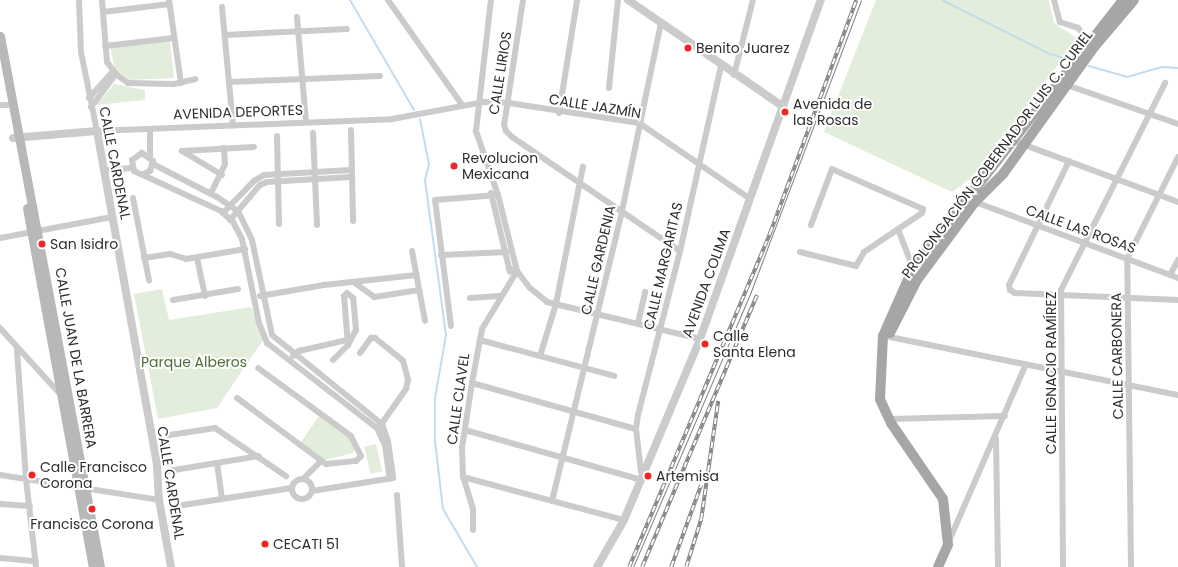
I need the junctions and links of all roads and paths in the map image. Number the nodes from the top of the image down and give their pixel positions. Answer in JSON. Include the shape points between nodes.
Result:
{"nodes":[{"id":1,"x":79,"y":0,"type":"edge"},
{"id":2,"x":102,"y":0,"type":"edge"},
{"id":3,"x":388,"y":0,"type":"edge"},
{"id":4,"x":491,"y":0,"type":"edge"},
{"id":5,"x":523,"y":0,"type":"edge"},
{"id":6,"x":577,"y":0,"type":"edge"},
{"id":7,"x":618,"y":0,"type":"edge"},
{"id":8,"x":628,"y":0,"type":"edge"},
{"id":9,"x":752,"y":0,"type":"edge"},
{"id":10,"x":821,"y":0,"type":"edge"},
{"id":11,"x":1054,"y":0,"type":"edge"},
{"id":12,"x":1123,"y":0,"type":"edge"},
{"id":13,"x":1134,"y":0,"type":"edge"},
{"id":14,"x":169,"y":2,"type":"edge"},
{"id":15,"x":222,"y":7,"type":"dead end"},
{"id":16,"x":103,"y":12,"type":"junction"},
{"id":17,"x":297,"y":17,"type":"dead end"},
{"id":18,"x":661,"y":23,"type":"junction"},
{"id":19,"x":347,"y":29,"type":"dead end"},
{"id":20,"x":296,"y":33,"type":"junction"},
{"id":21,"x":225,"y":35,"type":"junction"},
{"id":22,"x":0,"y":36,"type":"edge"},
{"id":23,"x":174,"y":38,"type":"junction"},
{"id":24,"x":1092,"y":44,"type":"junction"},
{"id":25,"x":105,"y":46,"type":"junction"},
{"id":26,"x":721,"y":66,"type":"junction"},
{"id":27,"x":0,"y":67,"type":"edge"},
{"id":28,"x":114,"y":73,"type":"junction"},
{"id":29,"x":734,"y":75,"type":"junction"},
{"id":30,"x":380,"y":76,"type":"dead end"},
{"id":31,"x":300,"y":78,"type":"junction"},
{"id":32,"x":195,"y":79,"type":"dead end"},
{"id":33,"x":229,"y":82,"type":"junction"},
{"id":34,"x":181,"y":83,"type":"junction"},
{"id":35,"x":1063,"y":83,"type":"junction"},
{"id":36,"x":1165,"y":83,"type":"dead end"},
{"id":37,"x":609,"y":88,"type":"dead end"},
{"id":38,"x":89,"y":98,"type":"junction"},
{"id":39,"x":480,"y":103,"type":"junction"},
{"id":40,"x":509,"y":103,"type":"junction"},
{"id":41,"x":3,"y":105,"type":"edge"},
{"id":42,"x":462,"y":105,"type":"junction"},
{"id":43,"x":782,"y":106,"type":"junction"},
{"id":44,"x":91,"y":107,"type":"junction"},
{"id":45,"x":559,"y":113,"type":"junction"},
{"id":46,"x":1149,"y":114,"type":"junction"},
{"id":47,"x":306,"y":122,"type":"junction"},
{"id":48,"x":639,"y":122,"type":"junction"},
{"id":49,"x":1178,"y":124,"type":"edge"},
{"id":50,"x":233,"y":125,"type":"junction"},
{"id":51,"x":150,"y":129,"type":"junction"},
{"id":52,"x":97,"y":130,"type":"junction"},
{"id":53,"x":351,"y":130,"type":"dead end"},
{"id":54,"x":313,"y":133,"type":"dead end"},
{"id":55,"x":277,"y":136,"type":"dead end"},
{"id":56,"x":16,"y":138,"type":"junction"},
{"id":57,"x":1014,"y":141,"type":"junction"},
{"id":58,"x":1024,"y":146,"type":"junction"},
{"id":59,"x":254,"y":147,"type":"dead end"},
{"id":60,"x":224,"y":148,"type":"junction"},
{"id":61,"x":150,"y":156,"type":"junction"},
{"id":62,"x":1178,"y":157,"type":"edge"},
{"id":63,"x":1069,"y":161,"type":"junction"},
{"id":64,"x":153,"y":164,"type":"junction"},
{"id":65,"x":699,"y":165,"type":"junction"},
{"id":66,"x":583,"y":167,"type":"dead end"},
{"id":67,"x":132,"y":168,"type":"junction"},
{"id":68,"x":104,"y":170,"type":"junction"},
{"id":69,"x":351,"y":170,"type":"junction"},
{"id":70,"x":278,"y":173,"type":"junction"},
{"id":71,"x":144,"y":174,"type":"junction"},
{"id":72,"x":222,"y":175,"type":"junction"},
{"id":73,"x":314,"y":175,"type":"junction"},
{"id":74,"x":351,"y":177,"type":"junction"},
{"id":75,"x":1116,"y":179,"type":"junction"},
{"id":76,"x":278,"y":181,"type":"junction"},
{"id":77,"x":581,"y":183,"type":"junction"},
{"id":78,"x":492,"y":185,"type":"junction"},
{"id":79,"x":211,"y":194,"type":"junction"},
{"id":80,"x":498,"y":195,"type":"junction"},
{"id":81,"x":1159,"y":195,"type":"junction"},
{"id":82,"x":491,"y":196,"type":"junction"},
{"id":83,"x":133,"y":198,"type":"dead end"},
{"id":84,"x":750,"y":198,"type":"junction"},
{"id":85,"x":976,"y":202,"type":"junction"},
{"id":86,"x":1178,"y":202,"type":"edge"},
{"id":87,"x":232,"y":205,"type":"junction"},
{"id":88,"x":238,"y":211,"type":"junction"},
{"id":89,"x":622,"y":211,"type":"junction"},
{"id":90,"x":223,"y":213,"type":"junction"},
{"id":91,"x":112,"y":217,"type":"junction"},
{"id":92,"x":230,"y":220,"type":"junction"},
{"id":93,"x":353,"y":221,"type":"dead end"},
{"id":94,"x":279,"y":224,"type":"dead end"},
{"id":95,"x":317,"y":224,"type":"dead end"},
{"id":96,"x":810,"y":225,"type":"dead end"},
{"id":97,"x":1037,"y":226,"type":"junction"},
{"id":98,"x":898,"y":229,"type":"junction"},
{"id":99,"x":35,"y":231,"type":"junction"},
{"id":100,"x":0,"y":238,"type":"edge"},
{"id":101,"x":1082,"y":244,"type":"junction"},
{"id":102,"x":245,"y":249,"type":"junction"},
{"id":103,"x":412,"y":251,"type":"dead end"},
{"id":104,"x":680,"y":251,"type":"junction"},
{"id":105,"x":507,"y":252,"type":"junction"},
{"id":106,"x":800,"y":252,"type":"dead end"},
{"id":107,"x":441,"y":255,"type":"junction"},
{"id":108,"x":144,"y":258,"type":"junction"},
{"id":109,"x":197,"y":258,"type":"junction"},
{"id":110,"x":1127,"y":260,"type":"junction"},
{"id":111,"x":1178,"y":260,"type":"edge"},
{"id":112,"x":913,"y":268,"type":"junction"},
{"id":113,"x":509,"y":269,"type":"junction"},
{"id":114,"x":517,"y":270,"type":"junction"},
{"id":115,"x":416,"y":275,"type":"junction"},
{"id":116,"x":1170,"y":276,"type":"junction"},
{"id":117,"x":1178,"y":278,"type":"edge"},
{"id":118,"x":513,"y":279,"type":"junction"},
{"id":119,"x":149,"y":280,"type":"dead end"},
{"id":120,"x":356,"y":283,"type":"junction"},
{"id":121,"x":238,"y":289,"type":"dead end"},
{"id":122,"x":419,"y":290,"type":"junction"},
{"id":123,"x":645,"y":292,"type":"dead end"},
{"id":124,"x":1061,"y":295,"type":"junction"},
{"id":125,"x":205,"y":296,"type":"junction"},
{"id":126,"x":262,"y":296,"type":"junction"},
{"id":127,"x":499,"y":296,"type":"junction"},
{"id":128,"x":254,"y":297,"type":"junction"},
{"id":129,"x":470,"y":298,"type":"dead end"},
{"id":130,"x":1129,"y":298,"type":"junction"},
{"id":131,"x":173,"y":300,"type":"dead end"},
{"id":132,"x":1178,"y":300,"type":"edge"},
{"id":133,"x":556,"y":304,"type":"junction"},
{"id":134,"x":598,"y":313,"type":"junction"},
{"id":135,"x":425,"y":321,"type":"dead end"},
{"id":136,"x":638,"y":323,"type":"junction"},
{"id":137,"x":451,"y":326,"type":"dead end"},
{"id":138,"x":0,"y":327,"type":"edge"},
{"id":139,"x":662,"y":328,"type":"junction"},
{"id":140,"x":885,"y":336,"type":"junction"},
{"id":141,"x":700,"y":338,"type":"junction"},
{"id":142,"x":480,"y":340,"type":"junction"},
{"id":143,"x":350,"y":341,"type":"junction"},
{"id":144,"x":17,"y":350,"type":"junction"},
{"id":145,"x":360,"y":353,"type":"dead end"},
{"id":146,"x":295,"y":354,"type":"junction"},
{"id":147,"x":540,"y":356,"type":"junction"},
{"id":148,"x":333,"y":360,"type":"dead end"},
{"id":149,"x":289,"y":361,"type":"junction"},
{"id":150,"x":1026,"y":364,"type":"junction"},
{"id":151,"x":258,"y":368,"type":"dead end"},
{"id":152,"x":584,"y":368,"type":"junction"},
{"id":153,"x":1061,"y":371,"type":"junction"},
{"id":154,"x":614,"y":376,"type":"dead end"},
{"id":155,"x":472,"y":383,"type":"junction"},
{"id":156,"x":1130,"y":385,"type":"junction"},
{"id":157,"x":64,"y":394,"type":"junction"},
{"id":158,"x":1178,"y":395,"type":"edge"},
{"id":159,"x":237,"y":398,"type":"dead end"},
{"id":160,"x":573,"y":411,"type":"junction"},
{"id":161,"x":1005,"y":416,"type":"junction"},
{"id":162,"x":889,"y":419,"type":"junction"},
{"id":163,"x":380,"y":426,"type":"junction"},
{"id":164,"x":636,"y":428,"type":"junction"},
{"id":165,"x":465,"y":430,"type":"junction"},
{"id":166,"x":163,"y":436,"type":"dead end"},
{"id":167,"x":996,"y":436,"type":"junction"},
{"id":168,"x":259,"y":456,"type":"junction"},
{"id":169,"x":562,"y":456,"type":"junction"},
{"id":170,"x":321,"y":460,"type":"junction"},
{"id":171,"x":217,"y":463,"type":"junction"},
{"id":172,"x":168,"y":471,"type":"dead end"},
{"id":173,"x":0,"y":476,"type":"edge"},
{"id":174,"x":286,"y":476,"type":"dead end"},
{"id":175,"x":640,"y":476,"type":"junction"},
{"id":176,"x":463,"y":477,"type":"junction"},
{"id":177,"x":26,"y":479,"type":"junction"},
{"id":178,"x":303,"y":479,"type":"junction"},
{"id":179,"x":292,"y":488,"type":"junction"},
{"id":180,"x":82,"y":489,"type":"junction"},
{"id":181,"x":312,"y":491,"type":"junction"},
{"id":182,"x":397,"y":495,"type":"dead end"},
{"id":183,"x":222,"y":498,"type":"junction"},
{"id":184,"x":159,"y":500,"type":"junction"},
{"id":185,"x":552,"y":501,"type":"junction"},
{"id":186,"x":0,"y":504,"type":"edge"},
{"id":187,"x":30,"y":506,"type":"junction"},
{"id":188,"x":177,"y":506,"type":"dead end"},
{"id":189,"x":624,"y":520,"type":"junction"},
{"id":190,"x":473,"y":530,"type":"dead end"},
{"id":191,"x":948,"y":545,"type":"junction"},
{"id":192,"x":0,"y":558,"type":"edge"},
{"id":193,"x":36,"y":564,"type":"edge"},
{"id":194,"x":93,"y":567,"type":"edge"},
{"id":195,"x":100,"y":567,"type":"edge"},
{"id":196,"x":171,"y":567,"type":"edge"},
{"id":197,"x":402,"y":567,"type":"edge"},
{"id":198,"x":597,"y":567,"type":"edge"},
{"id":199,"x":938,"y":567,"type":"edge"},
{"id":200,"x":998,"y":567,"type":"edge"},
{"id":201,"x":1063,"y":567,"type":"edge"},
{"id":202,"x":1131,"y":567,"type":"edge"}],
"edges":[{"from":1,"to":38,"type":"street","name":"CALLE CARDENAL","via":[[81,52]]},
{"from":2,"to":16,"type":"street"},
{"from":3,"to":42,"type":"street"},
{"from":4,"to":39,"type":"street"},
{"from":5,"to":40,"type":"street","name":"CALLE LIRIOS"},
{"from":6,"to":45,"type":"street"},
{"from":7,"to":37,"type":"street"},
{"from":8,"to":18,"type":"street"},
{"from":9,"to":29,"type":"street"},
{"from":10,"to":43,"type":"street","name":"AVENIDA COLIMA"},
{"from":11,"to":24,"type":"street","via":[[1060,22],[1078,28]]},
{"from":12,"to":24,"type":"main road","name":"PROLONGACIÓN GOBERNADOR LUIS C. CURIEL"},
{"from":13,"to":24,"type":"main road","name":"PROLONGACIÓN GOBERNADOR LUIS C. CURIEL"},
{"from":14,"to":16,"type":"street"},
{"from":14,"to":23,"type":"street"},
{"from":15,"to":21,"type":"street"},
{"from":16,"to":25,"type":"street"},
{"from":17,"to":20,"type":"street"},
{"from":18,"to":26,"type":"street"},
{"from":18,"to":48,"type":"street","name":"CALLE GARDENIA"},
{"from":19,"to":20,"type":"street"},
{"from":20,"to":21,"type":"street"},
{"from":20,"to":31,"type":"street"},
{"from":21,"to":33,"type":"street"},
{"from":22,"to":56,"type":"main road","name":"CALLE JUAN DE LA BARRERA"},
{"from":23,"to":25,"type":"street"},
{"from":23,"to":34,"type":"street"},
{"from":24,"to":35,"type":"main road","name":"PROLONGACIÓN GOBERNADOR LUIS C. CURIEL"},
{"from":25,"to":28,"type":"street","via":[[107,62]]},
{"from":26,"to":29,"type":"street"},
{"from":26,"to":65,"type":"street","name":"CALLE MARGARITAS"},
{"from":27,"to":41,"type":"main road","name":"CALLE JUAN DE LA BARRERA"},
{"from":28,"to":34,"type":"street","via":[[128,84]]},
{"from":28,"to":38,"type":"street"},
{"from":28,"to":44,"type":"street"},
{"from":29,"to":43,"type":"street"},
{"from":30,"to":31,"type":"street"},
{"from":31,"to":33,"type":"street"},
{"from":31,"to":47,"type":"street"},
{"from":32,"to":34,"type":"street"},
{"from":33,"to":50,"type":"street"},
{"from":35,"to":46,"type":"street"},
{"from":35,"to":57,"type":"main road","name":"PROLONGACIÓN GOBERNADOR LUIS C. CURIEL"},
{"from":35,"to":58,"type":"main road","name":"PROLONGACIÓN GOBERNADOR LUIS C. CURIEL"},
{"from":36,"to":46,"type":"street","name":"CALLE IGNACIO RAMÍREZ"},
{"from":38,"to":44,"type":"street","name":"CALLE CARDENAL"},
{"from":39,"to":40,"type":"street","name":"CALLE JAZMÍN"},
{"from":39,"to":42,"type":"street","name":"CALLE JAZMÍN"},
{"from":39,"to":78,"type":"street","via":[[476,131]]},
{"from":40,"to":45,"type":"street","name":"CALLE JAZMÍN"},
{"from":40,"to":77,"type":"street","name":"CALLE LIRIOS","via":[[504,125],[512,138]]},
{"from":41,"to":56,"type":"main road","name":"CALLE JUAN DE LA BARRERA"},
{"from":42,"to":47,"type":"street","name":"AVENIDA DEPORTES","via":[[401,118]]},
{"from":43,"to":84,"type":"street","name":"AVENIDA COLIMA"},
{"from":44,"to":52,"type":"street","name":"CALLE CARDENAL"},
{"from":45,"to":48,"type":"street","name":"CALLE JAZMÍN"},
{"from":46,"to":49,"type":"street"},
{"from":46,"to":75,"type":"street","name":"CALLE IGNACIO RAMÍREZ"},
{"from":47,"to":50,"type":"street","name":"AVENIDA DEPORTES"},
{"from":48,"to":65,"type":"street","name":"CALLE JAZMÍN"},
{"from":48,"to":89,"type":"street","name":"CALLE GARDENIA"},
{"from":50,"to":51,"type":"street","name":"AVENIDA DEPORTES"},
{"from":51,"to":52,"type":"street","name":"AVENIDA DEPORTES"},
{"from":51,"to":61,"type":"street"},
{"from":52,"to":56,"type":"street","name":"AVENIDA DEPORTES"},
{"from":52,"to":68,"type":"street","name":"CALLE CARDENAL"},
{"from":53,"to":69,"type":"street"},
{"from":54,"to":73,"type":"street"},
{"from":55,"to":70,"type":"street"},
{"from":56,"to":99,"type":"main road","name":"CALLE JUAN DE LA BARRERA"},
{"from":57,"to":58,"type":"street"},
{"from":57,"to":112,"type":"main road","name":"PROLONGACIÓN GOBERNADOR LUIS C. CURIEL"},
{"from":58,"to":63,"type":"street"},
{"from":58,"to":85,"type":"main road","name":"PROLONGACIÓN GOBERNADOR LUIS C. CURIEL","via":[[1003,174]]},
{"from":59,"to":60,"type":"street"},
{"from":60,"to":72,"type":"street","via":[[225,164]]},
{"from":60,"to":72,"type":"street","via":[[182,151]]},
{"from":61,"to":64,"type":"street"},
{"from":61,"to":67,"type":"street","via":[[142,153],[134,156]]},
{"from":62,"to":81,"type":"street","name":"CALLE CARBONERA"},
{"from":63,"to":75,"type":"street"},
{"from":63,"to":97,"type":"street"},
{"from":64,"to":71,"type":"street"},
{"from":64,"to":79,"type":"street"},
{"from":65,"to":84,"type":"street","name":"CALLE JAZMÍN"},
{"from":65,"to":104,"type":"street","name":"CALLE MARGARITAS"},
{"from":66,"to":77,"type":"street"},
{"from":67,"to":68,"type":"street"},
{"from":67,"to":71,"type":"street"},
{"from":68,"to":91,"type":"street","name":"CALLE CARDENAL"},
{"from":69,"to":73,"type":"street"},
{"from":69,"to":74,"type":"street"},
{"from":70,"to":73,"type":"street"},
{"from":70,"to":76,"type":"street"},
{"from":70,"to":87,"type":"street","via":[[254,181]]},
{"from":71,"to":90,"type":"street"},
{"from":72,"to":79,"type":"street"},
{"from":73,"to":74,"type":"street"},
{"from":73,"to":76,"type":"street"},
{"from":73,"to":95,"type":"street"},
{"from":74,"to":93,"type":"street"},
{"from":75,"to":81,"type":"street"},
{"from":75,"to":101,"type":"street","name":"CALLE IGNACIO RAMÍREZ"},
{"from":76,"to":88,"type":"street","via":[[260,185]]},
{"from":76,"to":94,"type":"street"},
{"from":77,"to":89,"type":"street","name":"CALLE LIRIOS"},
{"from":77,"to":133,"type":"street"},
{"from":78,"to":80,"type":"street"},
{"from":78,"to":82,"type":"street"},
{"from":79,"to":87,"type":"street"},
{"from":80,"to":82,"type":"street"},
{"from":80,"to":114,"type":"street"},
{"from":81,"to":86,"type":"street"},
{"from":81,"to":110,"type":"street","name":"CALLE CARBONERA"},
{"from":82,"to":105,"type":"street"},
{"from":82,"to":107,"type":"street","via":[[435,200]]},
{"from":83,"to":108,"type":"street"},
{"from":84,"to":141,"type":"street","name":"AVENIDA COLIMA"},
{"from":85,"to":97,"type":"street","name":"CALLE LAS ROSAS"},
{"from":85,"to":140,"type":"main road","name":"PROLONGACIÓN GOBERNADOR LUIS C. CURIEL","via":[[917,280]]},
{"from":87,"to":88,"type":"street"},
{"from":87,"to":90,"type":"street"},
{"from":88,"to":92,"type":"street"},
{"from":88,"to":126,"type":"street","via":[[252,240]]},
{"from":89,"to":104,"type":"street","name":"CALLE LIRIOS"},
{"from":89,"to":134,"type":"street","name":"CALLE GARDENIA"},
{"from":90,"to":92,"type":"street"},
{"from":91,"to":99,"type":"street"},
{"from":91,"to":184,"type":"street","name":"CALLE CARDENAL","via":[[157,465]]},
{"from":92,"to":102,"type":"street"},
{"from":96,"to":98,"type":"street","via":[[832,169],[923,208],[922,213]]},
{"from":97,"to":101,"type":"street","name":"CALLE LAS ROSAS"},
{"from":97,"to":124,"type":"street","via":[[1009,285],[1015,293]]},
{"from":98,"to":106,"type":"street","via":[[864,252],[856,266]]},
{"from":98,"to":112,"type":"street"},
{"from":99,"to":100,"type":"street"},
{"from":99,"to":157,"type":"main road","name":"CALLE JUAN DE LA BARRERA"},
{"from":101,"to":110,"type":"street","name":"CALLE LAS ROSAS"},
{"from":101,"to":124,"type":"street","name":"CALLE IGNACIO RAMÍREZ"},
{"from":102,"to":109,"type":"street"},
{"from":102,"to":128,"type":"street"},
{"from":103,"to":115,"type":"street"},
{"from":104,"to":139,"type":"street","name":"CALLE MARGARITAS"},
{"from":105,"to":107,"type":"street"},
{"from":105,"to":113,"type":"street"},
{"from":107,"to":137,"type":"street"},
{"from":108,"to":109,"type":"street","via":[[170,254],[181,259]]},
{"from":108,"to":119,"type":"street"},
{"from":109,"to":125,"type":"street"},
{"from":110,"to":116,"type":"street","name":"CALLE LAS ROSAS"},
{"from":110,"to":130,"type":"street","name":"CALLE CARBONERA"},
{"from":111,"to":116,"type":"street"},
{"from":112,"to":140,"type":"main road","name":"PROLONGACIÓN GOBERNADOR LUIS C. CURIEL"},
{"from":113,"to":114,"type":"street"},
{"from":113,"to":118,"type":"street"},
{"from":114,"to":118,"type":"street","name":"CALLE CLAVEL"},
{"from":114,"to":133,"type":"street","via":[[542,300]]},
{"from":115,"to":120,"type":"street"},
{"from":115,"to":122,"type":"street"},
{"from":116,"to":117,"type":"street","name":"CALLE LAS ROSAS"},
{"from":118,"to":127,"type":"street","name":"CALLE CLAVEL"},
{"from":120,"to":122,"type":"street","via":[[374,297]]},
{"from":120,"to":126,"type":"street","via":[[324,285]]},
{"from":121,"to":125,"type":"street"},
{"from":122,"to":135,"type":"street"},
{"from":123,"to":136,"type":"street"},
{"from":124,"to":130,"type":"street"},
{"from":124,"to":153,"type":"street","name":"CALLE IGNACIO RAMÍREZ"},
{"from":125,"to":131,"type":"street"},
{"from":126,"to":128,"type":"street"},
{"from":126,"to":146,"type":"street","via":[[272,335]]},
{"from":127,"to":129,"type":"street"},
{"from":127,"to":142,"type":"street","name":"CALLE CLAVEL","via":[[485,323]]},
{"from":128,"to":149,"type":"street","via":[[267,343]]},
{"from":130,"to":132,"type":"street"},
{"from":130,"to":156,"type":"street","name":"CALLE CARBONERA"},
{"from":133,"to":134,"type":"street"},
{"from":133,"to":147,"type":"street"},
{"from":134,"to":136,"type":"street"},
{"from":134,"to":152,"type":"street","name":"CALLE GARDENIA"},
{"from":136,"to":139,"type":"street"},
{"from":138,"to":144,"type":"street"},
{"from":139,"to":141,"type":"street"},
{"from":139,"to":164,"type":"street","name":"CALLE MARGARITAS"},
{"from":140,"to":150,"type":"street"},
{"from":140,"to":162,"type":"main road","name":"PROLONGACIÓN GOBERNADOR LUIS C. CURIEL","via":[[881,352],[880,399]]},
{"from":141,"to":175,"type":"street","name":"AVENIDA COLIMA"},
{"from":142,"to":147,"type":"street"},
{"from":142,"to":155,"type":"street","name":"CALLE CLAVEL"},
{"from":143,"to":143,"type":"street","via":[[356,316],[353,298],[347,293],[344,296]]},
{"from":143,"to":146,"type":"street"},
{"from":143,"to":148,"type":"street"},
{"from":144,"to":157,"type":"street"},
{"from":144,"to":177,"type":"street"},
{"from":145,"to":163,"type":"street","via":[[371,338],[375,338],[403,361],[408,380],[406,389]]},
{"from":146,"to":149,"type":"street"},
{"from":146,"to":163,"type":"street"},
{"from":147,"to":152,"type":"street"},
{"from":149,"to":163,"type":"street"},
{"from":150,"to":153,"type":"street"},
{"from":150,"to":161,"type":"street"},
{"from":151,"to":170,"type":"street","via":[[351,436],[361,456],[356,461],[326,464]]},
{"from":152,"to":154,"type":"street"},
{"from":152,"to":160,"type":"street","name":"CALLE GARDENIA"},
{"from":153,"to":156,"type":"street"},
{"from":153,"to":201,"type":"street","name":"CALLE IGNACIO RAMÍREZ"},
{"from":155,"to":160,"type":"street"},
{"from":155,"to":165,"type":"street","name":"CALLE CLAVEL"},
{"from":156,"to":158,"type":"street"},
{"from":156,"to":202,"type":"street","name":"CALLE CARBONERA"},
{"from":157,"to":180,"type":"main road","name":"CALLE JUAN DE LA BARRERA"},
{"from":159,"to":170,"type":"street"},
{"from":160,"to":164,"type":"street"},
{"from":160,"to":169,"type":"street","name":"CALLE GARDENIA"},
{"from":161,"to":162,"type":"street"},
{"from":161,"to":167,"type":"street"},
{"from":162,"to":191,"type":"main road","name":"PROLONGACIÓN GOBERNADOR LUIS C. CURIEL","via":[[943,499]]},
{"from":163,"to":181,"type":"street","via":[[390,479]]},
{"from":164,"to":175,"type":"street","name":"CALLE MARGARITAS"},
{"from":165,"to":169,"type":"street"},
{"from":165,"to":176,"type":"street","name":"CALLE CLAVEL"},
{"from":166,"to":168,"type":"street","via":[[215,428]]},
{"from":167,"to":191,"type":"street"},
{"from":167,"to":200,"type":"street"},
{"from":168,"to":171,"type":"street"},
{"from":168,"to":174,"type":"street"},
{"from":169,"to":175,"type":"street"},
{"from":169,"to":185,"type":"street","name":"CALLE GARDENIA"},
{"from":170,"to":178,"type":"street"},
{"from":171,"to":172,"type":"street"},
{"from":171,"to":183,"type":"street"},
{"from":173,"to":177,"type":"street"},
{"from":175,"to":189,"type":"street","name":"AVENIDA COLIMA"},
{"from":176,"to":185,"type":"street"},
{"from":176,"to":190,"type":"street","name":"CALLE CLAVEL","via":[[473,509]]},
{"from":177,"to":180,"type":"street"},
{"from":177,"to":187,"type":"street"},
{"from":178,"to":179,"type":"street","via":[[297,480]]},
{"from":178,"to":181,"type":"street","via":[[311,485]]},
{"from":179,"to":181,"type":"street","via":[[296,497],[302,499]]},
{"from":179,"to":183,"type":"street"},
{"from":180,"to":184,"type":"street"},
{"from":180,"to":194,"type":"main road","name":"CALLE JUAN DE LA BARRERA"},
{"from":180,"to":195,"type":"main road","name":"CALLE JUAN DE LA BARRERA"},
{"from":182,"to":197,"type":"street"},
{"from":183,"to":188,"type":"street"},
{"from":184,"to":196,"type":"street","name":"CALLE CARDENAL"},
{"from":185,"to":189,"type":"street"},
{"from":186,"to":187,"type":"street"},
{"from":187,"to":193,"type":"street"},
{"from":189,"to":198,"type":"street","name":"AVENIDA COLIMA"},
{"from":191,"to":199,"type":"main road"},
{"from":192,"to":193,"type":"street"}]}
